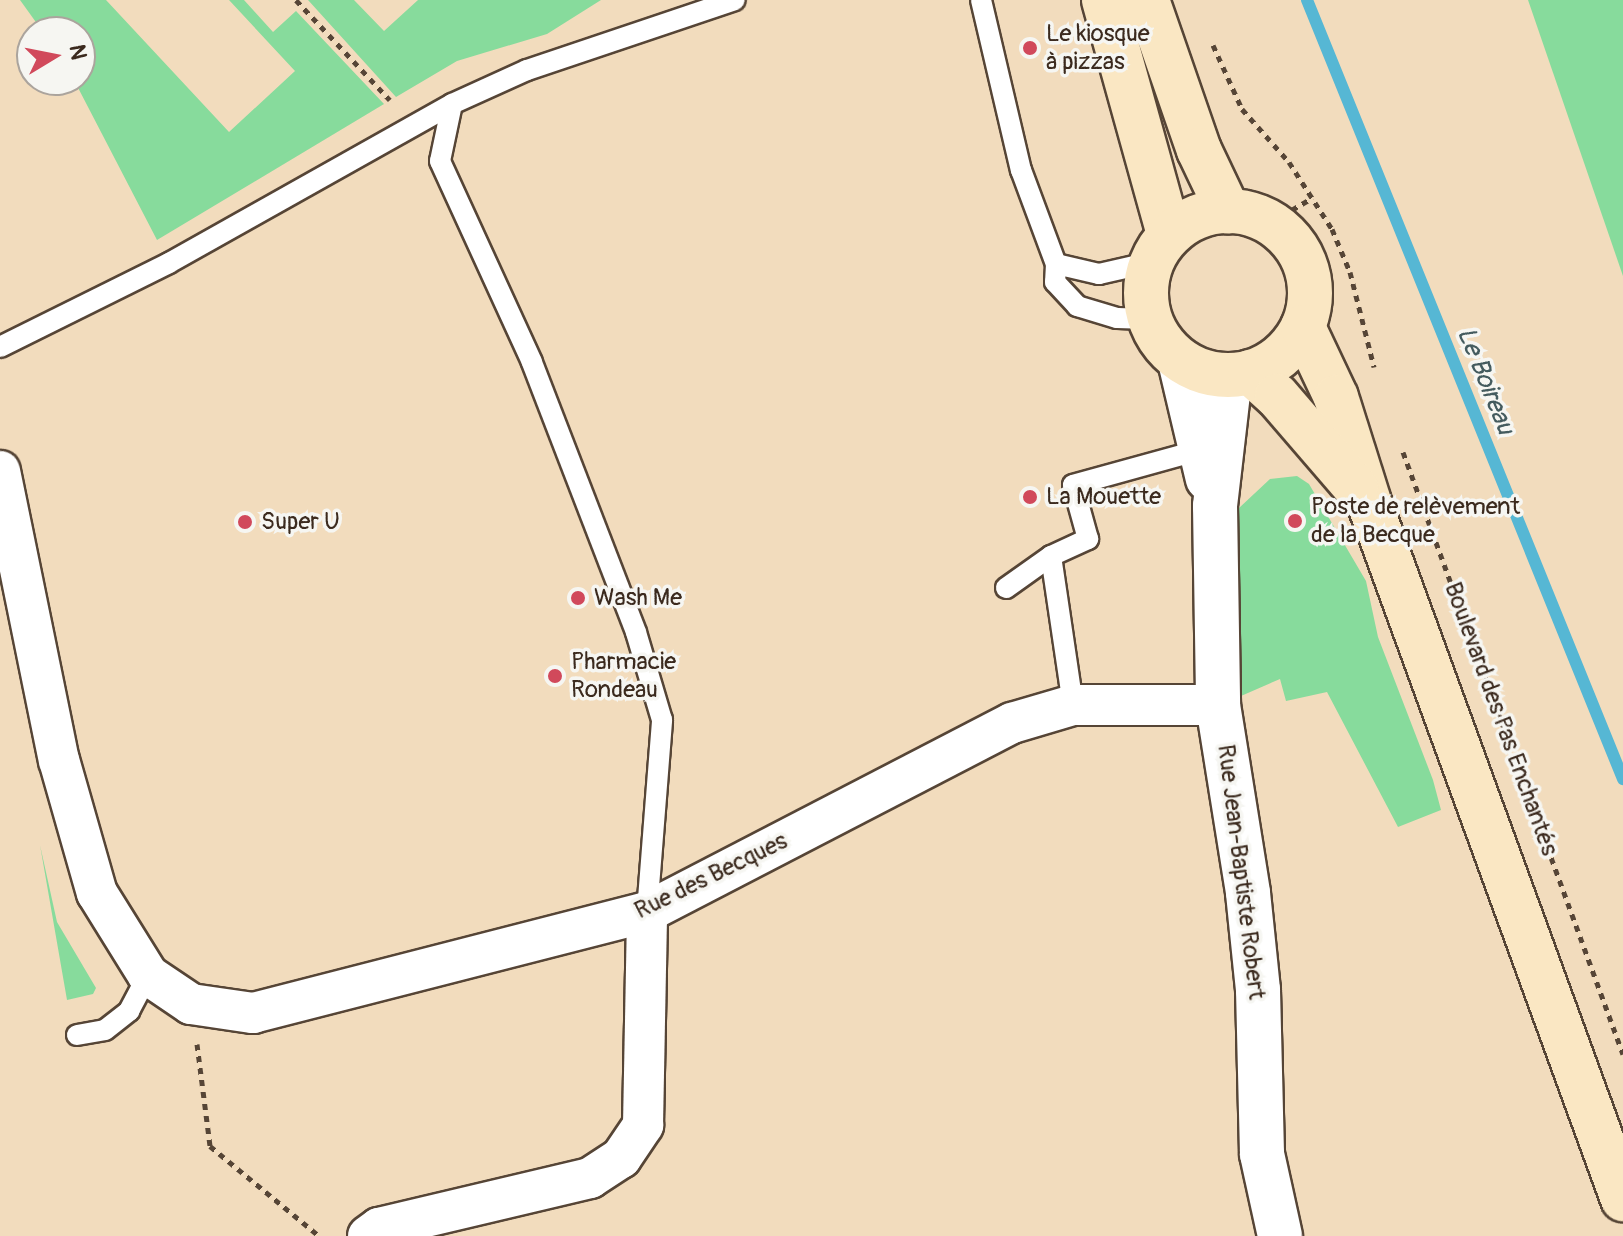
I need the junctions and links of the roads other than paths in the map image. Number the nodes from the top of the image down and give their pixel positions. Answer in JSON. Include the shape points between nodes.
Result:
{"nodes":[{"id":1,"x":735,"y":0,"type":"edge"},
{"id":2,"x":981,"y":0,"type":"edge"},
{"id":3,"x":1104,"y":0,"type":"edge"},
{"id":4,"x":1128,"y":0,"type":"edge"},
{"id":5,"x":1147,"y":0,"type":"edge"},
{"id":6,"x":1163,"y":48,"type":"junction"},
{"id":7,"x":452,"y":104,"type":"junction"},
{"id":8,"x":1228,"y":211,"type":"junction"},
{"id":9,"x":1160,"y":248,"type":"junction"},
{"id":10,"x":1056,"y":264,"type":"junction"},
{"id":11,"x":1149,"y":319,"type":"junction"},
{"id":12,"x":1303,"y":327,"type":"junction"},
{"id":13,"x":0,"y":347,"type":"edge"},
{"id":14,"x":1180,"y":361,"type":"junction"},
{"id":15,"x":1240,"y":374,"type":"junction"},
{"id":16,"x":1200,"y":450,"type":"junction"},
{"id":17,"x":0,"y":471,"type":"edge"},
{"id":18,"x":1370,"y":505,"type":"junction"},
{"id":19,"x":1215,"y":506,"type":"junction"},
{"id":20,"x":1051,"y":556,"type":"junction"},
{"id":21,"x":1006,"y":588,"type":"dead end"},
{"id":22,"x":1073,"y":705,"type":"junction"},
{"id":23,"x":1218,"y":705,"type":"junction"},
{"id":24,"x":647,"y":912,"type":"junction"},
{"id":25,"x":148,"y":975,"type":"junction"},
{"id":26,"x":77,"y":1035,"type":"dead end"},
{"id":27,"x":1623,"y":1199,"type":"edge"},
{"id":28,"x":368,"y":1236,"type":"edge"},
{"id":29,"x":1280,"y":1236,"type":"edge"}],
"edges":[{"from":1,"to":7,"type":"lane","via":[[527,70]]},
{"from":2,"to":10,"type":"lane","via":[[1021,170]]},
{"from":3,"to":9,"type":"main road"},
{"from":4,"to":6,"type":"lane","via":[[1135,20]]},
{"from":5,"to":6,"type":"main road"},
{"from":6,"to":8,"type":"main road","via":[[1199,150]]},
{"from":7,"to":13,"type":"lane","via":[[169,263]]},
{"from":7,"to":24,"type":"lane","via":[[440,161],[532,362],[636,632],[662,720]]},
{"from":8,"to":9,"type":"main road","via":[[1196,217]]},
{"from":8,"to":12,"type":"main road","via":[[1270,223],[1292,242],[1306,269],[1310,298]]},
{"from":9,"to":10,"type":"lane","via":[[1099,274]]},
{"from":9,"to":11,"type":"main road","via":[[1146,284]]},
{"from":10,"to":11,"type":"lane","via":[[1055,282],[1077,306],[1117,318]]},
{"from":11,"to":14,"type":"main road"},
{"from":12,"to":15,"type":"main road","via":[[1281,355]]},
{"from":12,"to":18,"type":"main road","name":"Boulevard des Pas Enchantés","via":[[1336,397]]},
{"from":14,"to":15,"type":"main road","name":"Boulevard des Pas Enchantés"},
{"from":14,"to":16,"type":"street","name":"Rue Jean-Baptiste Robert"},
{"from":15,"to":18,"type":"main road","name":"Boulevard des Pas Enchantés","via":[[1277,396]]},
{"from":15,"to":19,"type":"street","name":"Rue Jean-Baptiste Robert"},
{"from":16,"to":19,"type":"street","name":"Rue Jean-Baptiste Robert"},
{"from":16,"to":20,"type":"lane","via":[[1073,485],[1088,539]]},
{"from":17,"to":25,"type":"street","name":"Rue des Becques","via":[[59,760],[97,893]]},
{"from":18,"to":27,"type":"main road","name":"Boulevard des Pas Enchantés"},
{"from":19,"to":23,"type":"street","name":"Rue Jean-Baptiste Robert"},
{"from":20,"to":21,"type":"lane"},
{"from":20,"to":22,"type":"lane"},
{"from":22,"to":23,"type":"street","name":"Rue des Becques"},
{"from":22,"to":24,"type":"street","name":"Rue des Becques","via":[[1012,723]]},
{"from":23,"to":29,"type":"street","name":"Rue Jean-Baptiste Robert","via":[[1258,990],[1262,1154]]},
{"from":24,"to":25,"type":"street","name":"Rue des Becques","via":[[253,1013],[191,1004]]},
{"from":24,"to":28,"type":"street","via":[[643,1125],[621,1158],[590,1178],[379,1228]]},
{"from":25,"to":26,"type":"lane","via":[[129,1011],[105,1030]]}]}
